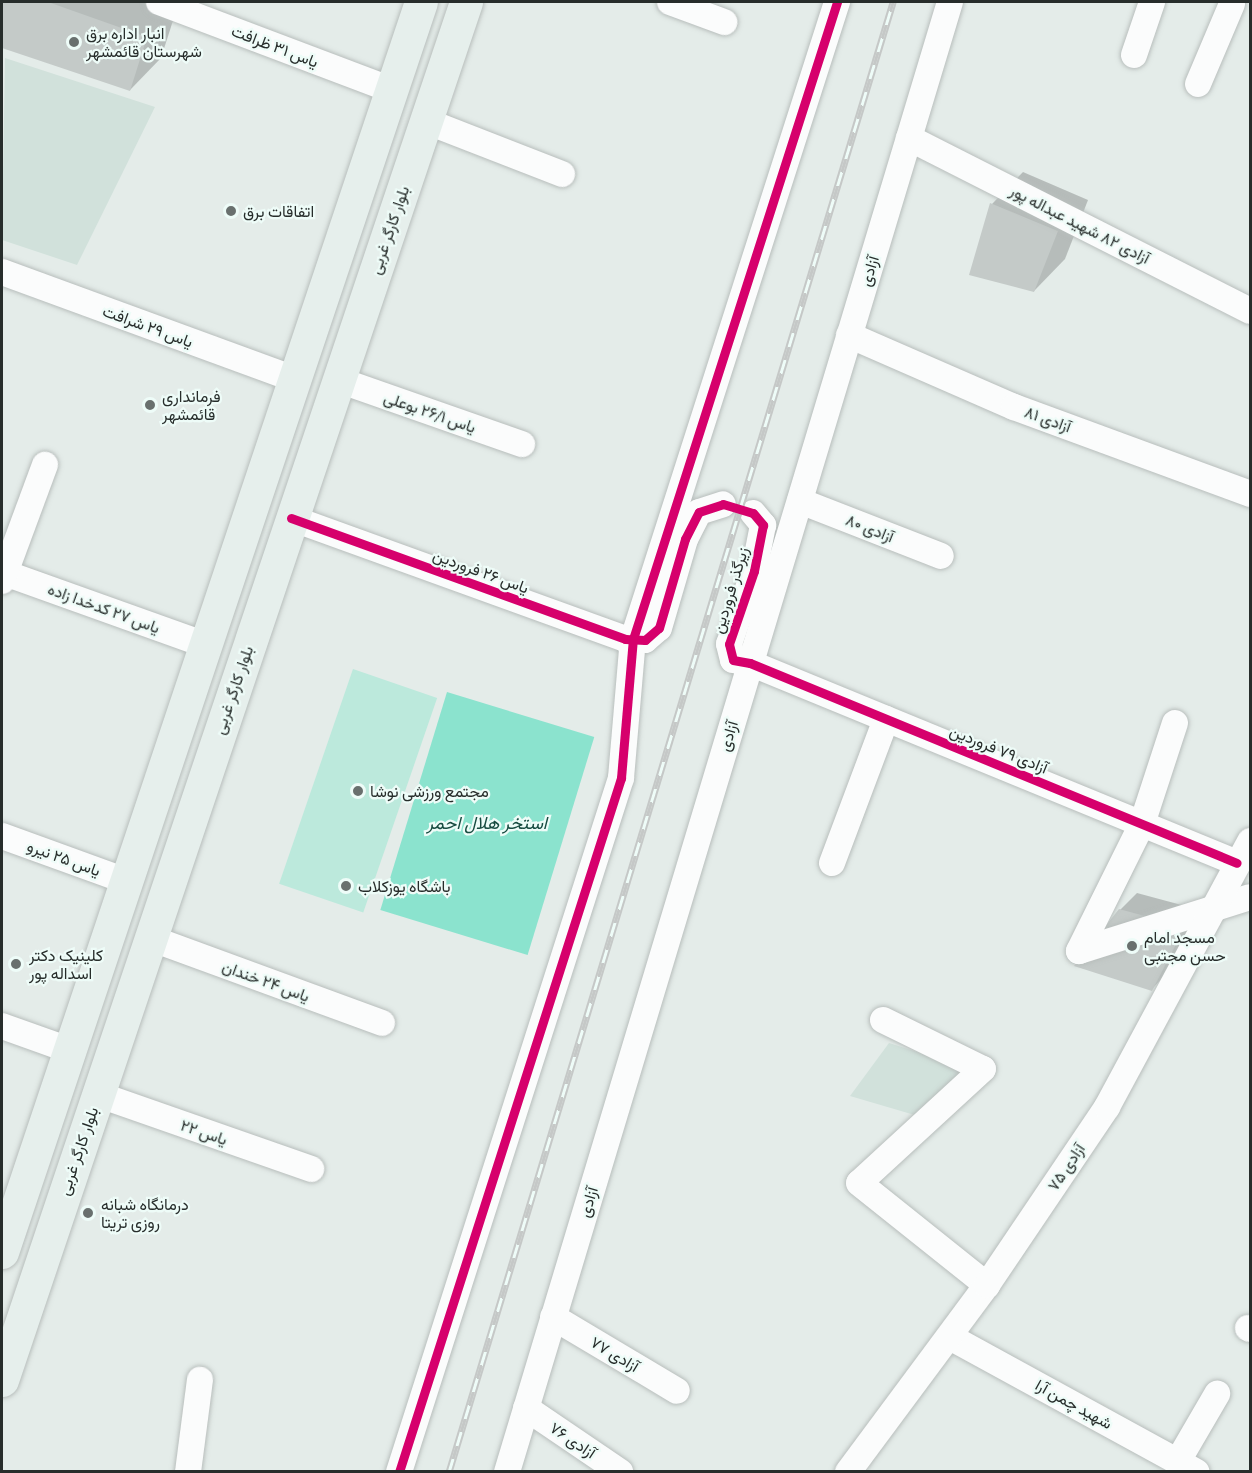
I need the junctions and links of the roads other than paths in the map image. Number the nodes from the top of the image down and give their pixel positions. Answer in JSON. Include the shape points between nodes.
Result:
{"nodes":[{"id":1,"x":159,"y":2,"type":"edge"},
{"id":2,"x":421,"y":2,"type":"edge"},
{"id":3,"x":466,"y":2,"type":"edge"},
{"id":4,"x":670,"y":2,"type":"edge"},
{"id":5,"x":837,"y":2,"type":"edge"},
{"id":6,"x":950,"y":2,"type":"edge"},
{"id":7,"x":1152,"y":2,"type":"edge"},
{"id":8,"x":1236,"y":6,"type":"edge"},
{"id":9,"x":724,"y":22,"type":"dead end"},
{"id":10,"x":1134,"y":55,"type":"dead end"},
{"id":11,"x":1198,"y":84,"type":"dead end"},
{"id":12,"x":392,"y":90,"type":"junction"},
{"id":13,"x":426,"y":121,"type":"junction"},
{"id":14,"x":909,"y":138,"type":"junction"},
{"id":15,"x":562,"y":174,"type":"dead end"},
{"id":16,"x":2,"y":272,"type":"edge"},
{"id":17,"x":1251,"y":311,"type":"edge"},
{"id":18,"x":849,"y":335,"type":"junction"},
{"id":19,"x":295,"y":379,"type":"junction"},
{"id":20,"x":339,"y":380,"type":"junction"},
{"id":21,"x":522,"y":444,"type":"dead end"},
{"id":22,"x":45,"y":465,"type":"dead end"},
{"id":23,"x":1251,"y":494,"type":"edge"},
{"id":24,"x":800,"y":501,"type":"junction"},
{"id":25,"x":723,"y":504,"type":"dead end"},
{"id":26,"x":753,"y":513,"type":"dead end"},
{"id":27,"x":291,"y":518,"type":"junction"},
{"id":28,"x":941,"y":556,"type":"dead end"},
{"id":29,"x":3,"y":575,"type":"edge"},
{"id":30,"x":633,"y":639,"type":"junction"},
{"id":31,"x":206,"y":645,"type":"junction"},
{"id":32,"x":750,"y":663,"type":"junction"},
{"id":33,"x":886,"y":719,"type":"junction"},
{"id":34,"x":1175,"y":723,"type":"dead end"},
{"id":35,"x":1142,"y":824,"type":"junction"},
{"id":36,"x":2,"y":836,"type":"edge"},
{"id":37,"x":1251,"y":841,"type":"edge"},
{"id":38,"x":832,"y":863,"type":"dead end"},
{"id":39,"x":1237,"y":863,"type":"junction"},
{"id":40,"x":126,"y":881,"type":"junction"},
{"id":41,"x":1251,"y":897,"type":"edge"},
{"id":42,"x":150,"y":938,"type":"junction"},
{"id":43,"x":884,"y":1020,"type":"dead end"},
{"id":44,"x":382,"y":1023,"type":"dead end"},
{"id":45,"x":2,"y":1026,"type":"edge"},
{"id":46,"x":69,"y":1050,"type":"junction"},
{"id":47,"x":97,"y":1094,"type":"junction"},
{"id":48,"x":311,"y":1169,"type":"dead end"},
{"id":49,"x":2,"y":1252,"type":"edge"},
{"id":50,"x":987,"y":1285,"type":"junction"},
{"id":51,"x":554,"y":1317,"type":"junction"},
{"id":52,"x":950,"y":1337,"type":"junction"},
{"id":53,"x":2,"y":1380,"type":"edge"},
{"id":54,"x":200,"y":1380,"type":"dead end"},
{"id":55,"x":677,"y":1391,"type":"dead end"},
{"id":56,"x":1217,"y":1394,"type":"dead end"},
{"id":57,"x":526,"y":1408,"type":"junction"},
{"id":58,"x":1188,"y":1466,"type":"edge"},
{"id":59,"x":188,"y":1472,"type":"edge"},
{"id":60,"x":399,"y":1472,"type":"edge"},
{"id":61,"x":507,"y":1472,"type":"edge"},
{"id":62,"x":620,"y":1472,"type":"edge"},
{"id":63,"x":848,"y":1472,"type":"edge"}],
"edges":[{"from":1,"to":12,"type":"street","name":"یاس ۳۱ ظرافت"},
{"from":2,"to":12,"type":"main road"},
{"from":3,"to":13,"type":"main road","name":"بلوار کارگر غربی"},
{"from":4,"to":9,"type":"street"},
{"from":5,"to":30,"type":"street"},
{"from":6,"to":14,"type":"street","name":"آزادی"},
{"from":7,"to":10,"type":"street"},
{"from":8,"to":11,"type":"street"},
{"from":12,"to":19,"type":"main road"},
{"from":13,"to":15,"type":"street"},
{"from":13,"to":20,"type":"main road","name":"بلوار کارگر غربی"},
{"from":14,"to":17,"type":"street","name":"آزادی ۸۲ شهید عبداله پور"},
{"from":14,"to":18,"type":"street","name":"آزادی"},
{"from":16,"to":19,"type":"street","name":"یاس ۲۹ شرافت"},
{"from":18,"to":23,"type":"street","name":"آزادی ۸۱","via":[[1014,407]]},
{"from":18,"to":24,"type":"street","name":"آزادی"},
{"from":19,"to":31,"type":"main road"},
{"from":20,"to":21,"type":"street","name":"یاس ۲۶/۱ بوعلی"},
{"from":20,"to":27,"type":"main road","name":"بلوار کارگر غربی"},
{"from":22,"to":29,"type":"street"},
{"from":24,"to":28,"type":"street","name":"آزادی ۸۰"},
{"from":24,"to":32,"type":"street","name":"آزادی"},
{"from":25,"to":30,"type":"street","via":[[699,512],[685,540],[659,628],[645,640]]},
{"from":26,"to":32,"type":"street","name":"زیرگذر فروردین","via":[[763,525],[754,571],[729,644],[733,660]]},
{"from":27,"to":30,"type":"street","name":"یاس ۲۶ فروردین"},
{"from":27,"to":42,"type":"main road","name":"بلوار کارگر غربی"},
{"from":29,"to":31,"type":"street","name":"یاس ۲۷ کدخدا زاده"},
{"from":30,"to":60,"type":"street","via":[[621,778]]},
{"from":31,"to":40,"type":"main road"},
{"from":32,"to":33,"type":"street","name":"آزادی ۷۹ فروردین"},
{"from":32,"to":51,"type":"street","name":"آزادی"},
{"from":33,"to":35,"type":"street","name":"آزادی ۷۹ فروردین"},
{"from":33,"to":38,"type":"street"},
{"from":34,"to":35,"type":"street"},
{"from":35,"to":39,"type":"street","name":"آزادی ۷۹ فروردین"},
{"from":35,"to":41,"type":"street","via":[[1078,951]]},
{"from":36,"to":40,"type":"street","name":"یاس ۲۵ نیرو"},
{"from":37,"to":39,"type":"street","name":"آزادی ۷۵"},
{"from":39,"to":50,"type":"street","name":"آزادی ۷۵","via":[[1107,1107]]},
{"from":40,"to":46,"type":"main road"},
{"from":42,"to":44,"type":"street","name":"یاس ۲۴ خندان"},
{"from":42,"to":47,"type":"main road","name":"بلوار کارگر غربی"},
{"from":43,"to":50,"type":"street","via":[[983,1069],[859,1183]]},
{"from":45,"to":46,"type":"street"},
{"from":46,"to":49,"type":"main road"},
{"from":47,"to":48,"type":"street","name":"یاس ۲۲"},
{"from":47,"to":53,"type":"main road","name":"بلوار کارگر غربی"},
{"from":50,"to":52,"type":"street","name":"آزادی ۷۵"},
{"from":51,"to":55,"type":"street","name":"آزادی ۷۷"},
{"from":51,"to":57,"type":"street","name":"آزادی"},
{"from":52,"to":58,"type":"street","name":"شهید چمن آرا"},
{"from":52,"to":63,"type":"street","name":"آزادی ۷۵"},
{"from":54,"to":59,"type":"street"},
{"from":56,"to":58,"type":"street"},
{"from":57,"to":61,"type":"street","name":"آزادی"},
{"from":57,"to":62,"type":"street","name":"آزادی ۷۶"}]}
